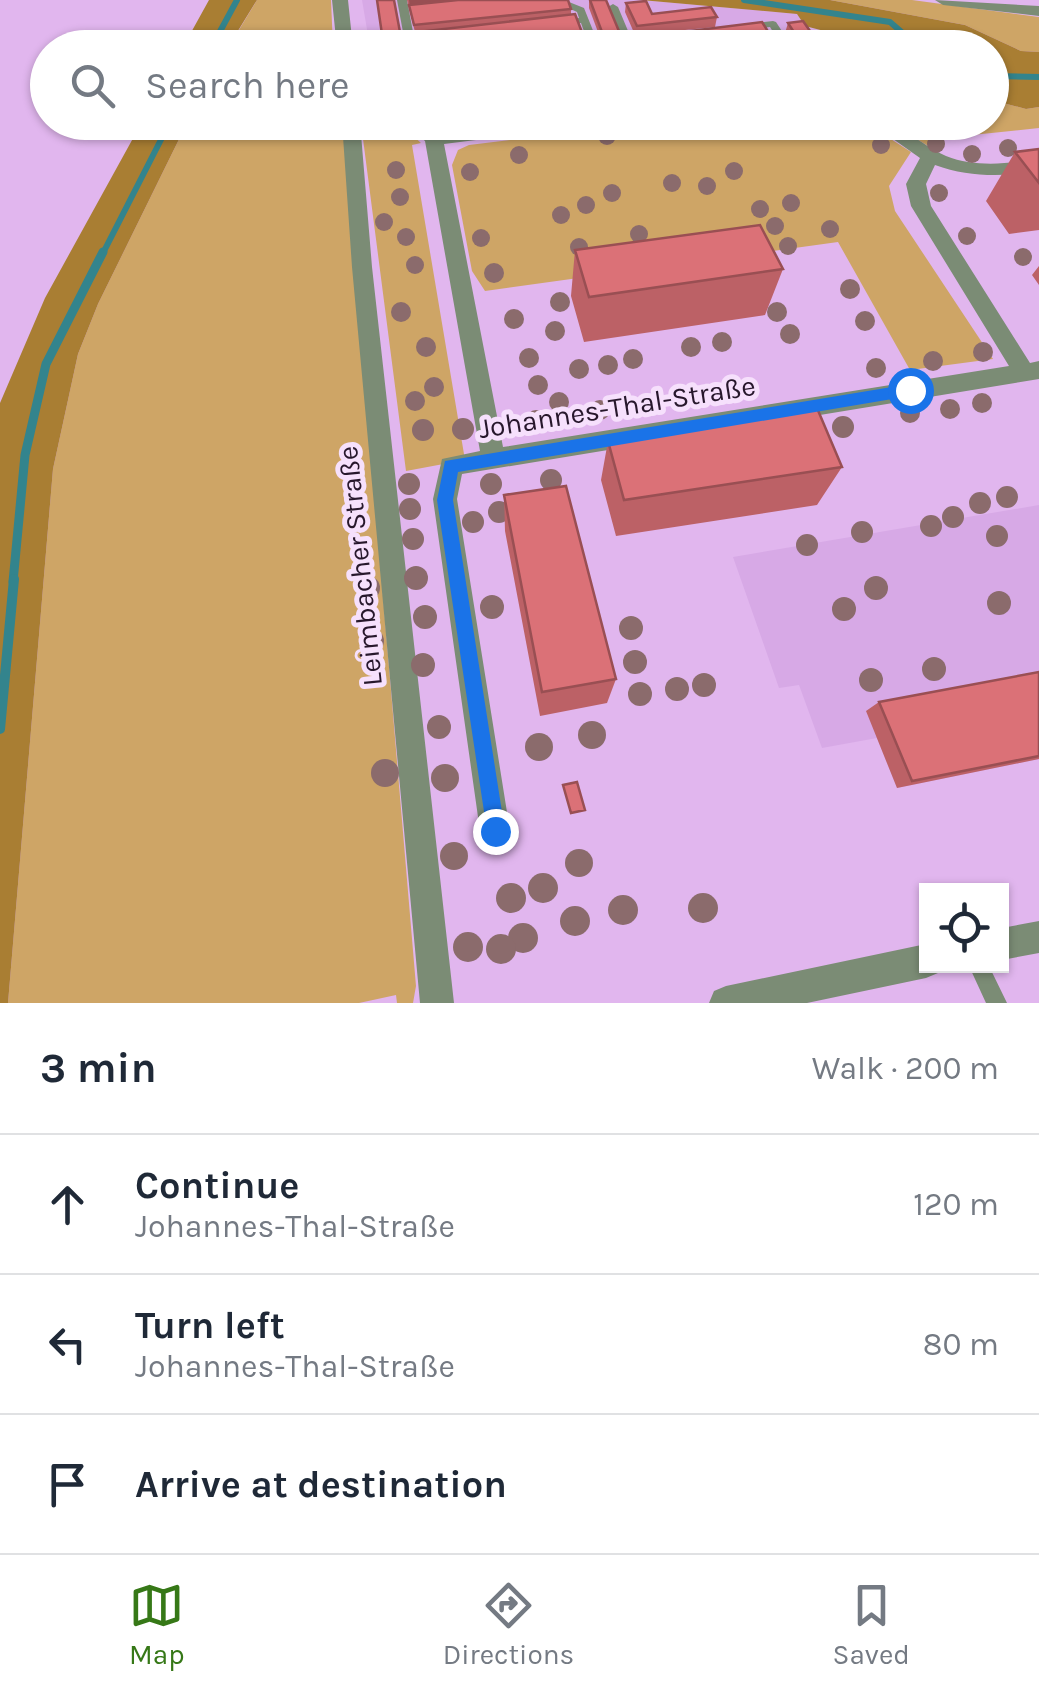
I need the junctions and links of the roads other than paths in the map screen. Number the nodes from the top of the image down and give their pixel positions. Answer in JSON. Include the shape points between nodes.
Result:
{"nodes":[{"id":1,"x":340,"y":0,"type":"edge"},
{"id":2,"x":556,"y":0,"type":"edge"},
{"id":3,"x":943,"y":0,"type":"edge"},
{"id":4,"x":403,"y":6,"type":"edge"},
{"id":5,"x":613,"y":7,"type":"edge"},
{"id":6,"x":422,"y":10,"type":"edge"},
{"id":7,"x":1039,"y":11,"type":"edge"},
{"id":8,"x":585,"y":20,"type":"junction"},
{"id":9,"x":546,"y":24,"type":"edge"},
{"id":10,"x":737,"y":28,"type":"edge"},
{"id":11,"x":343,"y":30,"type":"edge"},
{"id":12,"x":589,"y":30,"type":"edge"},
{"id":13,"x":623,"y":30,"type":"edge"},
{"id":14,"x":777,"y":30,"type":"edge"},
{"id":15,"x":352,"y":140,"type":"edge"},
{"id":16,"x":434,"y":140,"type":"edge"},
{"id":17,"x":903,"y":140,"type":"edge"},
{"id":18,"x":928,"y":158,"type":"junction"},
{"id":19,"x":1039,"y":166,"type":"edge"},
{"id":20,"x":1032,"y":371,"type":"edge"},
{"id":21,"x":493,"y":457,"type":"junction"},
{"id":22,"x":495,"y":831,"type":"dead end"},
{"id":23,"x":1039,"y":937,"type":"edge"},
{"id":24,"x":1009,"y":943,"type":"edge"},
{"id":25,"x":919,"y":962,"type":"edge"},
{"id":26,"x":982,"y":973,"type":"edge"},
{"id":27,"x":437,"y":1003,"type":"edge"},
{"id":28,"x":726,"y":1003,"type":"edge"},
{"id":29,"x":997,"y":1003,"type":"edge"}],
"edges":[{"from":1,"to":11,"type":"street"},
{"from":2,"to":8,"type":"lane","via":[[582,10]]},
{"from":3,"to":7,"type":"street"},
{"from":4,"to":6,"type":"lane"},
{"from":5,"to":13,"type":"lane"},
{"from":8,"to":9,"type":"lane"},
{"from":8,"to":12,"type":"lane"},
{"from":10,"to":14,"type":"lane","via":[[773,24]]},
{"from":15,"to":27,"type":"street","name":"Leimbacher Straße"},
{"from":16,"to":21,"type":"street"},
{"from":17,"to":18,"type":"street"},
{"from":18,"to":19,"type":"street","via":[[960,170]]},
{"from":18,"to":20,"type":"street","via":[[916,184],[921,206]]},
{"from":20,"to":21,"type":"street","name":"Johannes-Thal-Straße"},
{"from":21,"to":22,"type":"street","name":"Johannes-Thal-Straße","via":[[451,466],[445,500]]},
{"from":23,"to":24,"type":"street"},
{"from":25,"to":28,"type":"street"},
{"from":26,"to":29,"type":"lane"}]}
